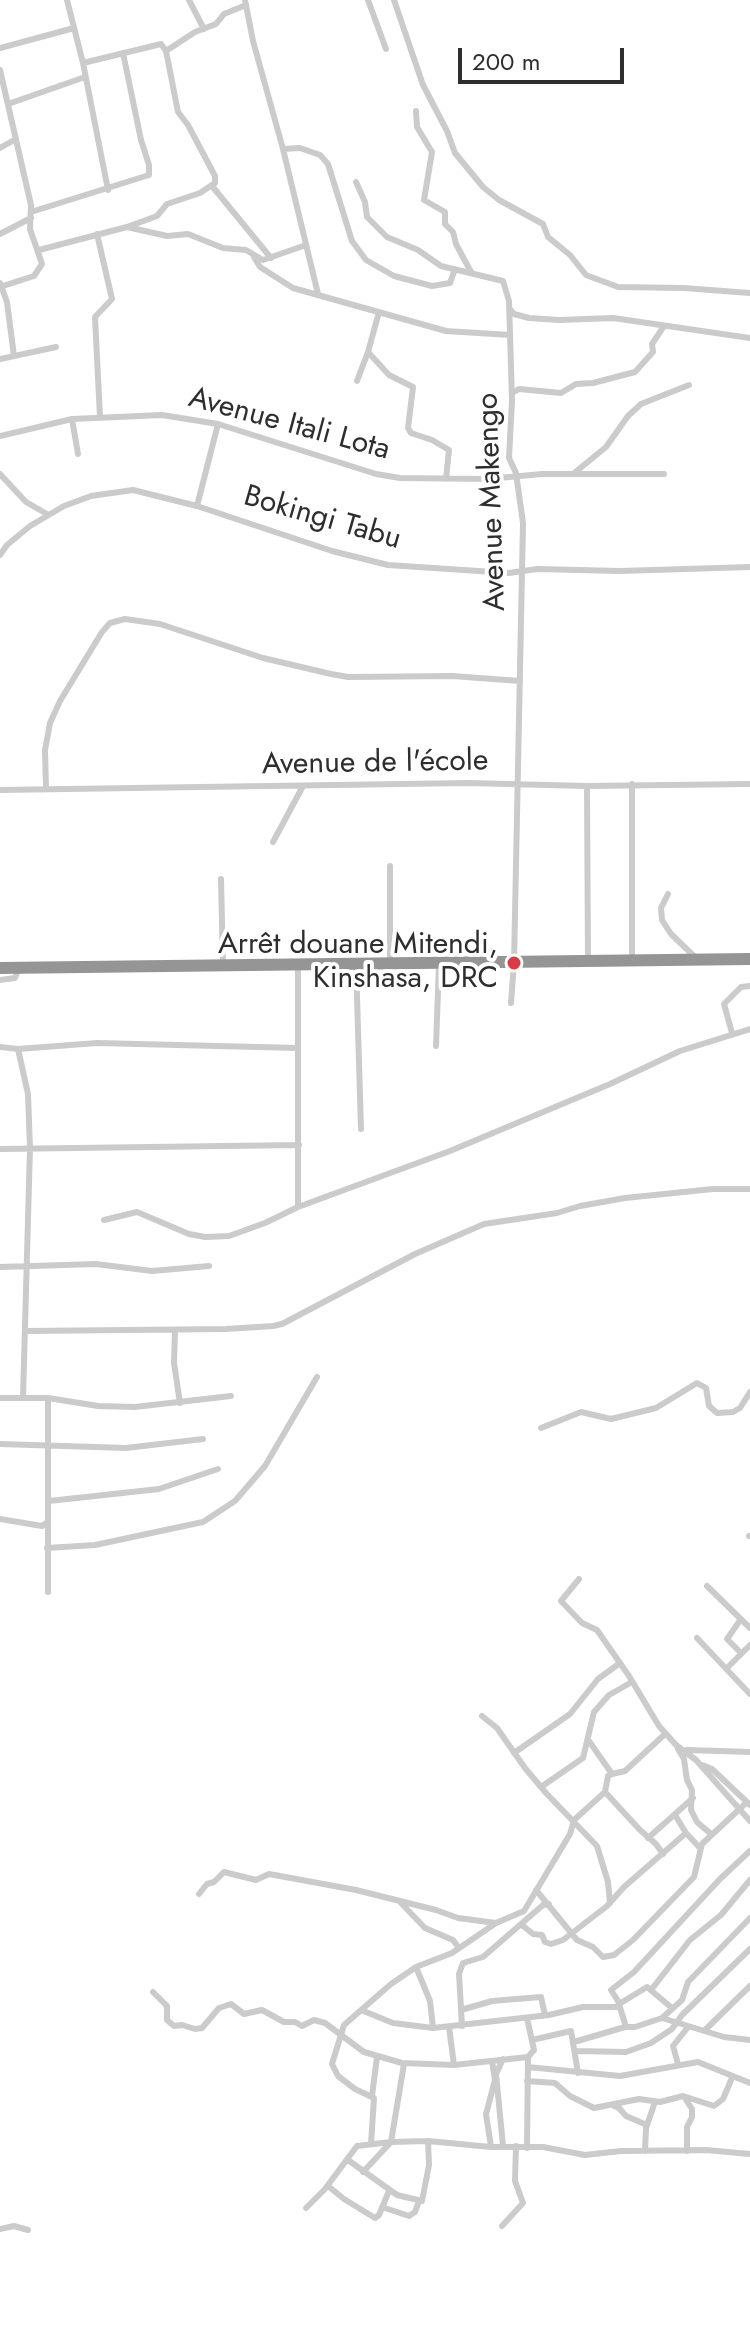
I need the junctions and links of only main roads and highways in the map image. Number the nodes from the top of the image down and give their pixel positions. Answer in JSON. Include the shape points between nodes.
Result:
{"nodes":[{"id":1,"x":750,"y":959,"type":"edge"},
{"id":2,"x":0,"y":968,"type":"edge"}],
"edges":[{"from":1,"to":2,"type":"highway"}]}
